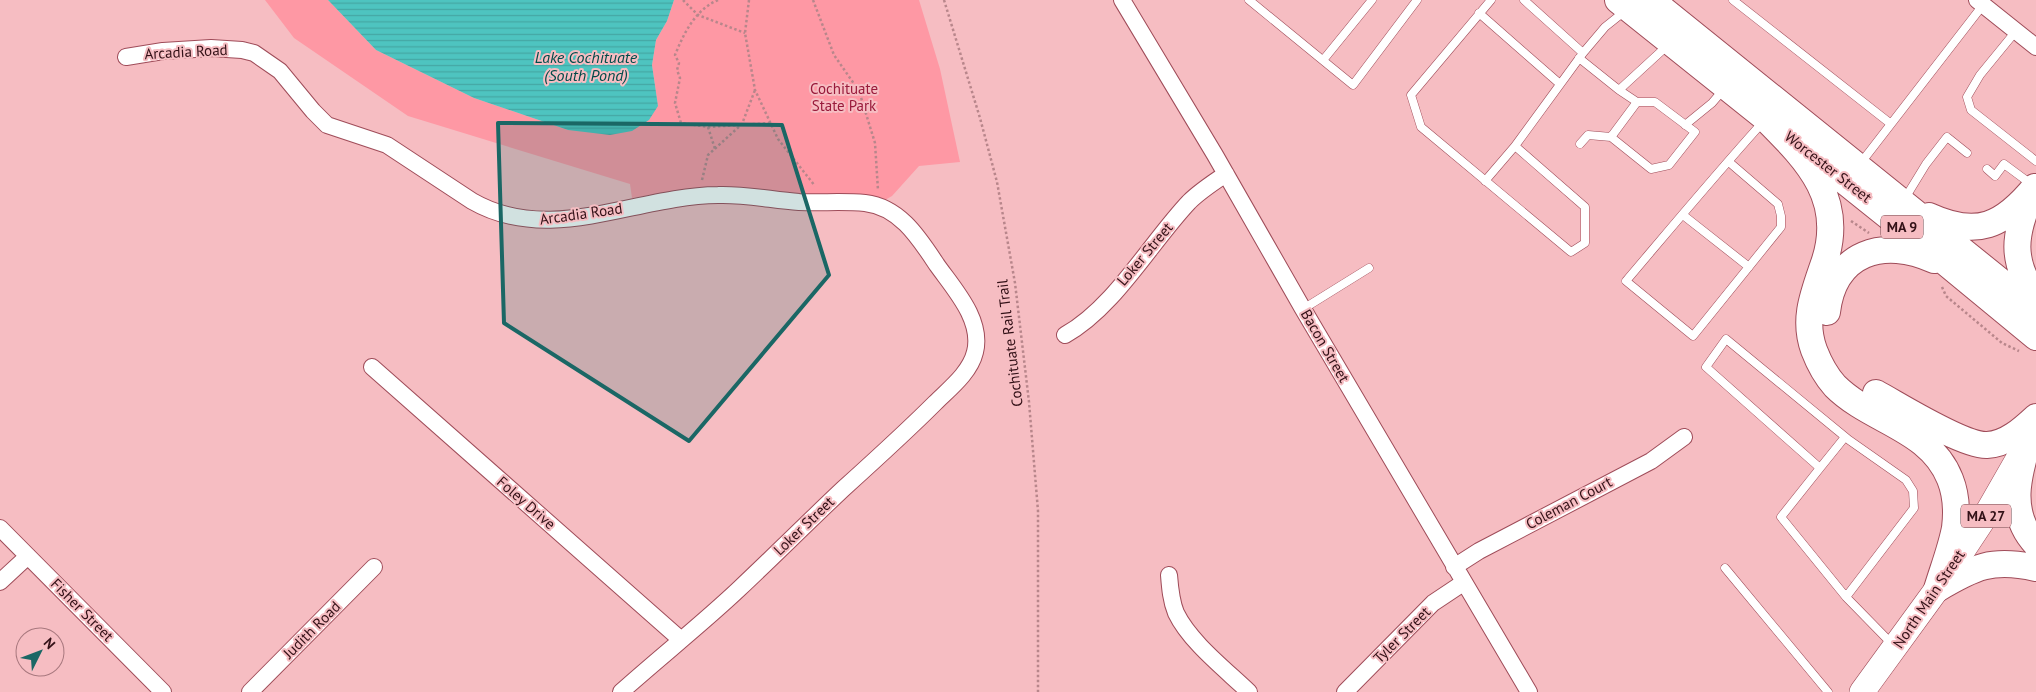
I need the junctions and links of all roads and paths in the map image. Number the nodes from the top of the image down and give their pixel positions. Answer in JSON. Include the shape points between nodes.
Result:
{"nodes":[{"id":1,"x":684,"y":0,"type":"edge"},
{"id":2,"x":718,"y":0,"type":"edge"},
{"id":3,"x":749,"y":0,"type":"edge"},
{"id":4,"x":813,"y":0,"type":"edge"},
{"id":5,"x":944,"y":0,"type":"edge"},
{"id":6,"x":1122,"y":0,"type":"edge"},
{"id":7,"x":1249,"y":0,"type":"edge"},
{"id":8,"x":1372,"y":0,"type":"edge"},
{"id":9,"x":1491,"y":0,"type":"edge"},
{"id":10,"x":1524,"y":0,"type":"edge"},
{"id":11,"x":1733,"y":0,"type":"edge"},
{"id":12,"x":1413,"y":1,"type":"edge"},
{"id":13,"x":1632,"y":3,"type":"edge"},
{"id":14,"x":1980,"y":3,"type":"edge"},
{"id":15,"x":1479,"y":13,"type":"junction"},
{"id":16,"x":698,"y":15,"type":"junction"},
{"id":17,"x":2016,"y":31,"type":"junction"},
{"id":18,"x":746,"y":33,"type":"junction"},
{"id":19,"x":1671,"y":43,"type":"junction"},
{"id":20,"x":2036,"y":47,"type":"edge"},
{"id":21,"x":1581,"y":55,"type":"junction"},
{"id":22,"x":126,"y":57,"type":"dead end"},
{"id":23,"x":1324,"y":59,"type":"junction"},
{"id":24,"x":1560,"y":84,"type":"junction"},
{"id":25,"x":1726,"y":86,"type":"junction"},
{"id":26,"x":755,"y":90,"type":"junction"},
{"id":27,"x":1619,"y":90,"type":"junction"},
{"id":28,"x":1636,"y":102,"type":"junction"},
{"id":29,"x":1766,"y":119,"type":"junction"},
{"id":30,"x":770,"y":123,"type":"junction"},
{"id":31,"x":742,"y":124,"type":"junction"},
{"id":32,"x":1685,"y":124,"type":"junction"},
{"id":33,"x":1891,"y":124,"type":"junction"},
{"id":34,"x":708,"y":127,"type":"junction"},
{"id":35,"x":1611,"y":137,"type":"junction"},
{"id":36,"x":1580,"y":144,"type":"dead end"},
{"id":37,"x":1515,"y":146,"type":"junction"},
{"id":38,"x":715,"y":149,"type":"junction"},
{"id":39,"x":1967,"y":153,"type":"dead end"},
{"id":40,"x":2036,"y":161,"type":"edge"},
{"id":41,"x":1729,"y":162,"type":"junction"},
{"id":42,"x":1859,"y":166,"type":"junction"},
{"id":43,"x":1987,"y":170,"type":"dead end"},
{"id":44,"x":1226,"y":174,"type":"junction"},
{"id":45,"x":1485,"y":181,"type":"junction"},
{"id":46,"x":2035,"y":186,"type":"edge"},
{"id":47,"x":698,"y":196,"type":"junction"},
{"id":48,"x":1903,"y":202,"type":"junction"},
{"id":49,"x":828,"y":203,"type":"junction"},
{"id":50,"x":879,"y":206,"type":"junction"},
{"id":51,"x":1683,"y":215,"type":"junction"},
{"id":52,"x":1749,"y":267,"type":"junction"},
{"id":53,"x":1369,"y":268,"type":"dead end"},
{"id":54,"x":1970,"y":282,"type":"junction"},
{"id":55,"x":2036,"y":297,"type":"edge"},
{"id":56,"x":1303,"y":309,"type":"junction"},
{"id":57,"x":2036,"y":310,"type":"edge"},
{"id":58,"x":1065,"y":335,"type":"dead end"},
{"id":59,"x":2036,"y":337,"type":"edge"},
{"id":60,"x":975,"y":350,"type":"joint"},
{"id":61,"x":372,"y":367,"type":"dead end"},
{"id":62,"x":2034,"y":427,"type":"edge"},
{"id":63,"x":1684,"y":437,"type":"dead end"},
{"id":64,"x":1847,"y":438,"type":"junction"},
{"id":65,"x":1820,"y":468,"type":"junction"},
{"id":66,"x":0,"y":528,"type":"edge"},
{"id":67,"x":2036,"y":544,"type":"edge"},
{"id":68,"x":28,"y":556,"type":"junction"},
{"id":69,"x":374,"y":567,"type":"dead end"},
{"id":70,"x":1454,"y":567,"type":"junction"},
{"id":71,"x":1725,"y":568,"type":"dead end"},
{"id":72,"x":2036,"y":568,"type":"edge"},
{"id":73,"x":1169,"y":575,"type":"dead end"},
{"id":74,"x":0,"y":582,"type":"edge"},
{"id":75,"x":1463,"y":583,"type":"junction"},
{"id":76,"x":1937,"y":589,"type":"junction"},
{"id":77,"x":1846,"y":596,"type":"junction"},
{"id":78,"x":680,"y":640,"type":"junction"},
{"id":79,"x":1896,"y":648,"type":"junction"},
{"id":80,"x":163,"y":692,"type":"edge"},
{"id":81,"x":250,"y":692,"type":"edge"},
{"id":82,"x":621,"y":692,"type":"edge"},
{"id":83,"x":1038,"y":692,"type":"edge"},
{"id":84,"x":1249,"y":692,"type":"edge"},
{"id":85,"x":1345,"y":692,"type":"edge"},
{"id":86,"x":1529,"y":692,"type":"edge"},
{"id":87,"x":1828,"y":692,"type":"edge"},
{"id":88,"x":1862,"y":692,"type":"edge"}],
"edges":[{"from":1,"to":16,"type":"path"},
{"from":2,"to":16,"type":"path","via":[[708,4]]},
{"from":3,"to":18,"type":"path"},
{"from":4,"to":50,"type":"path","via":[[834,55],[859,91],[876,143]]},
{"from":5,"to":83,"type":"path","name":"Cochituate Rail Trail","via":[[997,182],[1015,283],[1038,511]]},
{"from":6,"to":44,"type":"street","name":"Bacon Street"},
{"from":7,"to":23,"type":"lane"},
{"from":8,"to":23,"type":"lane"},
{"from":9,"to":15,"type":"lane"},
{"from":10,"to":21,"type":"lane"},
{"from":11,"to":33,"type":"lane"},
{"from":12,"to":23,"type":"lane","via":[[1353,85]]},
{"from":13,"to":19,"type":"highway","name":"Worcester Street","number":"MA 9"},
{"from":13,"to":21,"type":"lane"},
{"from":13,"to":42,"type":"highway","name":"Worcester Street","number":"MA 9"},
{"from":14,"to":17,"type":"street"},
{"from":14,"to":33,"type":"lane"},
{"from":15,"to":24,"type":"lane"},
{"from":15,"to":45,"type":"lane","via":[[1411,95],[1421,127]]},
{"from":16,"to":18,"type":"path"},
{"from":16,"to":34,"type":"path","via":[[685,30],[675,55],[680,78],[676,103],[681,123]]},
{"from":17,"to":20,"type":"street"},
{"from":17,"to":40,"type":"lane","via":[[1980,75],[1967,97],[1971,110]]},
{"from":18,"to":26,"type":"path"},
{"from":19,"to":25,"type":"highway","name":"Worcester Street","number":"MA 9"},
{"from":19,"to":27,"type":"lane"},
{"from":21,"to":24,"type":"lane"},
{"from":21,"to":27,"type":"lane"},
{"from":22,"to":47,"type":"street","name":"Arcadia Road","via":[[211,48],[254,54],[280,71],[327,125],[387,145],[472,201],[515,219],[566,219]]},
{"from":24,"to":37,"type":"lane"},
{"from":25,"to":29,"type":"highway","name":"Worcester Street","number":"MA 9"},
{"from":25,"to":32,"type":"lane","via":[[1712,103]]},
{"from":26,"to":30,"type":"path"},
{"from":26,"to":31,"type":"path"},
{"from":27,"to":28,"type":"lane"},
{"from":28,"to":32,"type":"lane","via":[[1655,102]]},
{"from":28,"to":35,"type":"lane"},
{"from":29,"to":41,"type":"lane"},
{"from":29,"to":54,"type":"highway","name":"Worcester Street","number":"MA 9"},
{"from":29,"to":76,"type":"highway","via":[[1812,172],[1828,206],[1831,236],[1809,314],[1810,336],[1820,362],[1846,395],[1928,446],[1942,463],[1952,484],[1955,526]]},
{"from":30,"to":31,"type":"path"},
{"from":30,"to":49,"type":"path","via":[[778,139]]},
{"from":31,"to":34,"type":"path"},
{"from":31,"to":38,"type":"path"},
{"from":32,"to":35,"type":"lane","via":[[1695,132],[1669,166],[1651,169]]},
{"from":33,"to":42,"type":"lane"},
{"from":34,"to":38,"type":"path"},
{"from":35,"to":36,"type":"lane","via":[[1588,135]]},
{"from":37,"to":45,"type":"lane"},
{"from":37,"to":45,"type":"lane","via":[[1585,207],[1585,243],[1571,252]]},
{"from":38,"to":47,"type":"path","via":[[708,156]]},
{"from":39,"to":48,"type":"lane","via":[[1947,137]]},
{"from":41,"to":51,"type":"lane"},
{"from":41,"to":52,"type":"lane","via":[[1778,204],[1781,216],[1781,227]]},
{"from":42,"to":48,"type":"highway","name":"Worcester Street","number":"MA 9"},
{"from":43,"to":46,"type":"lane","via":[[1995,176],[2004,164]]},
{"from":44,"to":56,"type":"street","name":"Bacon Street"},
{"from":44,"to":58,"type":"street","name":"Loker Street","via":[[1193,198],[1113,293],[1082,324]]},
{"from":46,"to":48,"type":"highway","via":[[2008,213],[1978,227],[1944,222]]},
{"from":46,"to":55,"type":"highway","via":[[2022,217],[2016,249],[2020,269]]},
{"from":47,"to":49,"type":"street","name":"Arcadia Road","via":[[736,195]]},
{"from":48,"to":57,"type":"highway","name":"Worcester Street","number":"MA 9"},
{"from":49,"to":50,"type":"street","name":"Arcadia Road"},
{"from":50,"to":60,"type":"street","name":"Arcadia Road","via":[[904,222],[963,303],[972,320]]},
{"from":51,"to":52,"type":"lane"},
{"from":51,"to":52,"type":"lane","via":[[1626,282],[1693,336]]},
{"from":53,"to":56,"type":"lane"},
{"from":54,"to":59,"type":"highway","name":"Worcester Street","number":"MA 9"},
{"from":54,"to":62,"type":"highway","via":[[1935,260],[1907,250],[1882,249],[1864,255],[1842,273],[1834,287],[1826,321],[1831,344],[1848,374],[1869,389],[1970,443],[2000,443]]},
{"from":56,"to":70,"type":"street","name":"Bacon Street"},
{"from":60,"to":78,"type":"street","name":"Loker Street","via":[[960,377],[892,446]]},
{"from":61,"to":78,"type":"street","name":"Foley Drive"},
{"from":62,"to":67,"type":"highway","via":[[2018,477],[2017,504],[2026,530]]},
{"from":62,"to":76,"type":"main road","name":"North Main Street","number":"MA 27","via":[[1986,515]]},
{"from":63,"to":70,"type":"street","name":"Coleman Court","via":[[1651,461]]},
{"from":64,"to":65,"type":"lane"},
{"from":64,"to":65,"type":"lane","via":[[1726,339],[1706,367]]},
{"from":64,"to":77,"type":"lane","via":[[1906,480],[1914,491],[1914,508]]},
{"from":65,"to":77,"type":"lane","via":[[1781,517]]},
{"from":66,"to":68,"type":"street","name":"Fisher Street"},
{"from":68,"to":74,"type":"street"},
{"from":68,"to":80,"type":"street","name":"Fisher Street"},
{"from":69,"to":81,"type":"street","name":"Judith Road"},
{"from":70,"to":75,"type":"street","name":"Bacon Street"},
{"from":71,"to":87,"type":"lane"},
{"from":72,"to":76,"type":"highway","via":[[2014,564],[1981,566],[1966,571]]},
{"from":73,"to":84,"type":"street","via":[[1175,612],[1184,627]]},
{"from":75,"to":85,"type":"street","name":"Tyler Street","via":[[1433,603]]},
{"from":75,"to":86,"type":"street","name":"Bacon Street"},
{"from":76,"to":79,"type":"main road","name":"North Main Street","number":"MA 27"},
{"from":77,"to":79,"type":"lane"},
{"from":78,"to":82,"type":"street","name":"Loker Street"},
{"from":79,"to":88,"type":"main road","name":"North Main Street","number":"MA 27"}]}
